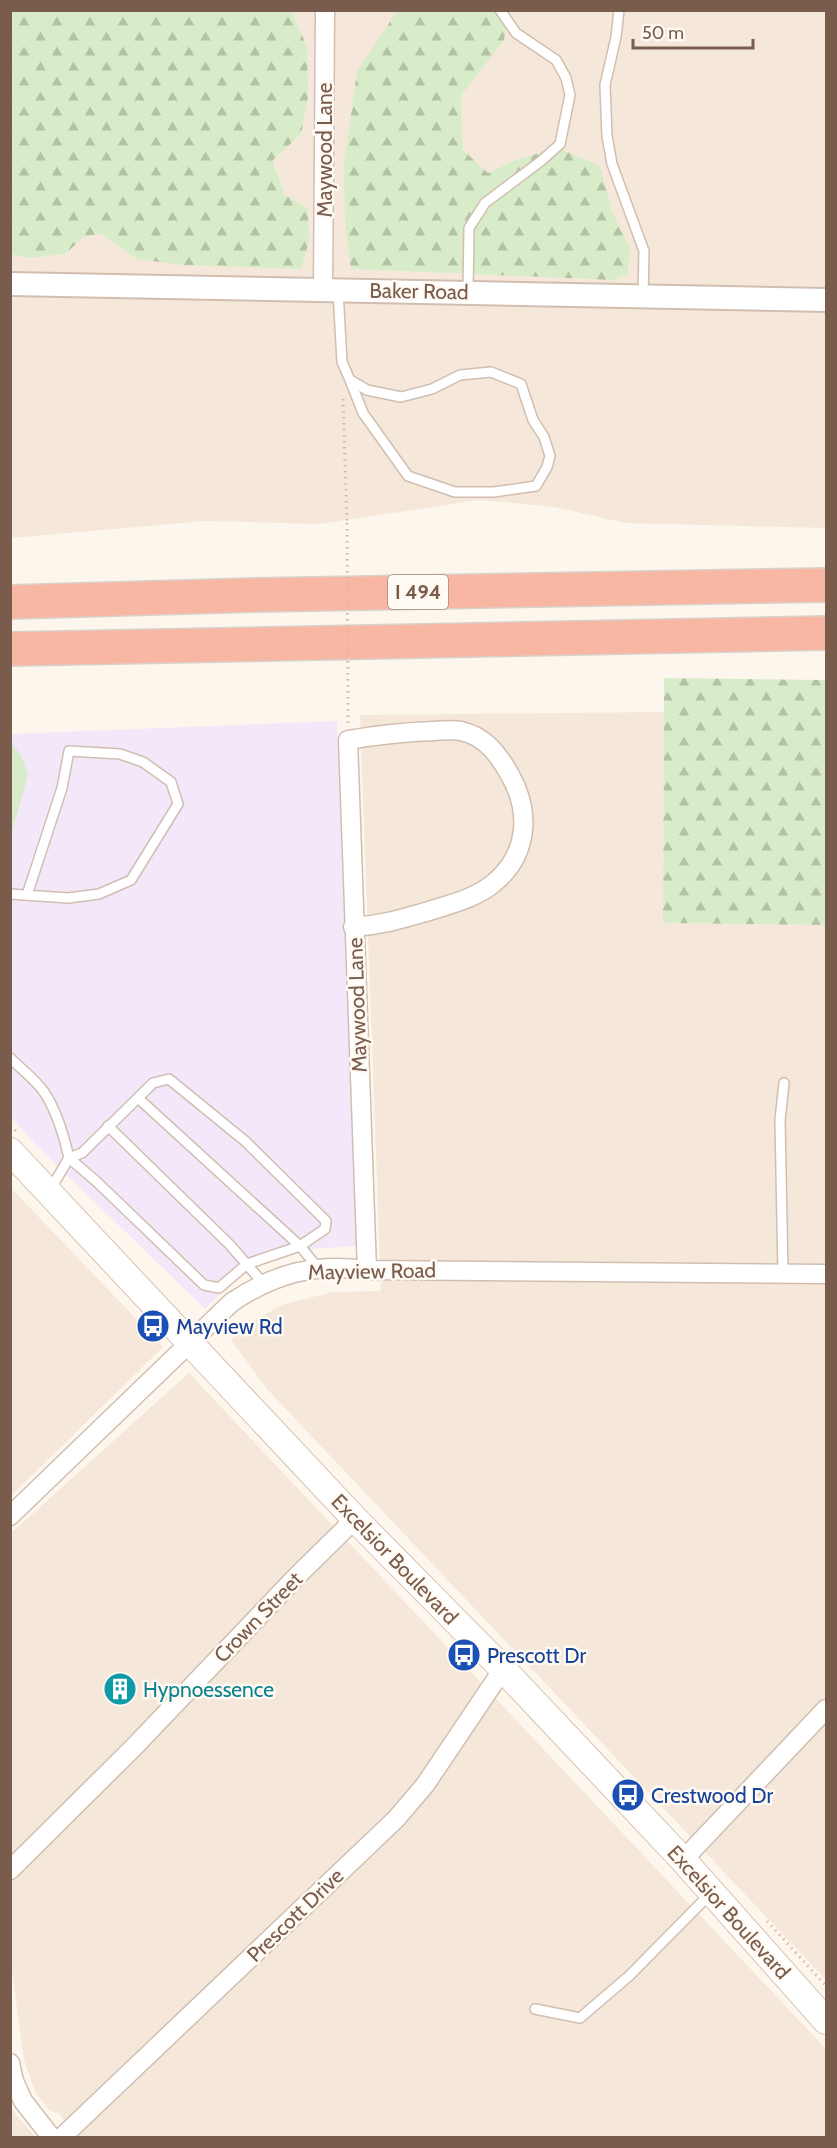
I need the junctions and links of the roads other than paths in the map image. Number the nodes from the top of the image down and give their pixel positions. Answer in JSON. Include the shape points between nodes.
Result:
{"nodes":[{"id":1,"x":325,"y":10,"type":"edge"},
{"id":2,"x":500,"y":10,"type":"edge"},
{"id":3,"x":619,"y":10,"type":"edge"},
{"id":4,"x":10,"y":284,"type":"edge"},
{"id":5,"x":331,"y":289,"type":"junction"},
{"id":6,"x":468,"y":292,"type":"junction"},
{"id":7,"x":643,"y":296,"type":"junction"},
{"id":8,"x":826,"y":300,"type":"edge"},
{"id":9,"x":350,"y":380,"type":"junction"},
{"id":10,"x":826,"y":585,"type":"edge"},
{"id":11,"x":10,"y":602,"type":"edge"},
{"id":12,"x":826,"y":633,"type":"edge"},
{"id":13,"x":10,"y":649,"type":"edge"},
{"id":14,"x":10,"y":894,"type":"edge"},
{"id":15,"x":27,"y":895,"type":"junction"},
{"id":16,"x":354,"y":927,"type":"junction"},
{"id":17,"x":10,"y":1058,"type":"edge"},
{"id":18,"x":784,"y":1083,"type":"dead end"},
{"id":19,"x":138,"y":1098,"type":"junction"},
{"id":20,"x":108,"y":1126,"type":"junction"},
{"id":21,"x":10,"y":1152,"type":"edge"},
{"id":22,"x":69,"y":1158,"type":"junction"},
{"id":23,"x":48,"y":1192,"type":"junction"},
{"id":24,"x":300,"y":1246,"type":"junction"},
{"id":25,"x":247,"y":1264,"type":"junction"},
{"id":26,"x":318,"y":1268,"type":"junction"},
{"id":27,"x":367,"y":1269,"type":"junction"},
{"id":28,"x":783,"y":1274,"type":"junction"},
{"id":29,"x":826,"y":1274,"type":"edge"},
{"id":30,"x":263,"y":1283,"type":"junction"},
{"id":31,"x":190,"y":1342,"type":"junction"},
{"id":32,"x":10,"y":1516,"type":"edge"},
{"id":33,"x":355,"y":1519,"type":"junction"},
{"id":34,"x":502,"y":1669,"type":"junction"},
{"id":35,"x":826,"y":1709,"type":"edge"},
{"id":36,"x":683,"y":1860,"type":"junction"},
{"id":37,"x":10,"y":1870,"type":"edge"},
{"id":38,"x":712,"y":1892,"type":"junction"},
{"id":39,"x":535,"y":2009,"type":"dead end"},
{"id":40,"x":826,"y":2021,"type":"edge"},
{"id":41,"x":10,"y":2062,"type":"edge"},
{"id":42,"x":52,"y":2138,"type":"edge"},
{"id":43,"x":61,"y":2138,"type":"edge"}],
"edges":[{"from":1,"to":5,"type":"street","name":"Maywood Lane"},
{"from":2,"to":6,"type":"lane","via":[[516,33],[556,60],[570,95],[560,144],[485,203],[469,228]]},
{"from":3,"to":7,"type":"lane","via":[[605,85],[607,136],[612,164],[644,251]]},
{"from":4,"to":5,"type":"street","name":"Baker Road"},
{"from":5,"to":6,"type":"street","name":"Baker Road"},
{"from":5,"to":9,"type":"lane","via":[[342,362]]},
{"from":6,"to":7,"type":"street","name":"Baker Road"},
{"from":7,"to":8,"type":"street","name":"Baker Road"},
{"from":9,"to":9,"type":"lane","via":[[367,390],[401,397],[432,389],[460,375],[492,372],[521,384],[547,446],[548,467],[536,486],[494,492],[455,492],[408,476],[363,413]]},
{"from":10,"to":11,"type":"highway","number":"I 494"},
{"from":12,"to":13,"type":"highway","number":"I 494"},
{"from":14,"to":15,"type":"lane"},
{"from":15,"to":15,"type":"lane","via":[[68,898],[99,894],[131,880],[178,804],[171,782],[142,762],[120,754],[69,751],[62,788]]},
{"from":16,"to":16,"type":"street","name":"Maywood Lane","via":[[382,925],[466,899],[496,882],[509,867],[524,833],[521,798],[490,746],[476,736],[460,730],[348,740]]},
{"from":16,"to":27,"type":"street","name":"Maywood Lane"},
{"from":17,"to":22,"type":"lane","via":[[51,1103]]},
{"from":18,"to":28,"type":"lane","via":[[780,1120]]},
{"from":19,"to":20,"type":"lane"},
{"from":19,"to":24,"type":"lane"},
{"from":19,"to":24,"type":"lane","via":[[153,1083],[169,1079],[245,1141],[326,1221],[325,1229]]},
{"from":20,"to":22,"type":"lane","via":[[82,1153]]},
{"from":20,"to":25,"type":"lane"},
{"from":21,"to":23,"type":"main road","name":"Excelsior Boulevard"},
{"from":22,"to":23,"type":"lane"},
{"from":22,"to":25,"type":"lane","via":[[204,1285],[219,1288]]},
{"from":23,"to":31,"type":"main road","name":"Excelsior Boulevard"},
{"from":24,"to":25,"type":"lane"},
{"from":24,"to":26,"type":"lane"},
{"from":25,"to":30,"type":"lane"},
{"from":26,"to":27,"type":"street","name":"Mayview Road"},
{"from":26,"to":30,"type":"street","name":"Mayview Road"},
{"from":27,"to":28,"type":"street","name":"Mayview Road"},
{"from":28,"to":29,"type":"street","name":"Mayview Road"},
{"from":30,"to":31,"type":"street","name":"Mayview Road","via":[[232,1302]]},
{"from":31,"to":32,"type":"street","name":"Mayview Road"},
{"from":31,"to":33,"type":"main road","name":"Excelsior Boulevard"},
{"from":33,"to":34,"type":"main road","name":"Excelsior Boulevard"},
{"from":33,"to":37,"type":"street","name":"Crown Street"},
{"from":34,"to":36,"type":"main road","name":"Excelsior Boulevard"},
{"from":34,"to":43,"type":"street","name":"Prescott Drive","via":[[424,1785],[396,1819]]},
{"from":35,"to":36,"type":"street"},
{"from":36,"to":38,"type":"main road","name":"Excelsior Boulevard"},
{"from":38,"to":39,"type":"lane","via":[[629,1976],[580,2018]]},
{"from":38,"to":40,"type":"main road","name":"Excelsior Boulevard"},
{"from":41,"to":42,"type":"street","via":[[23,2101]]}]}
